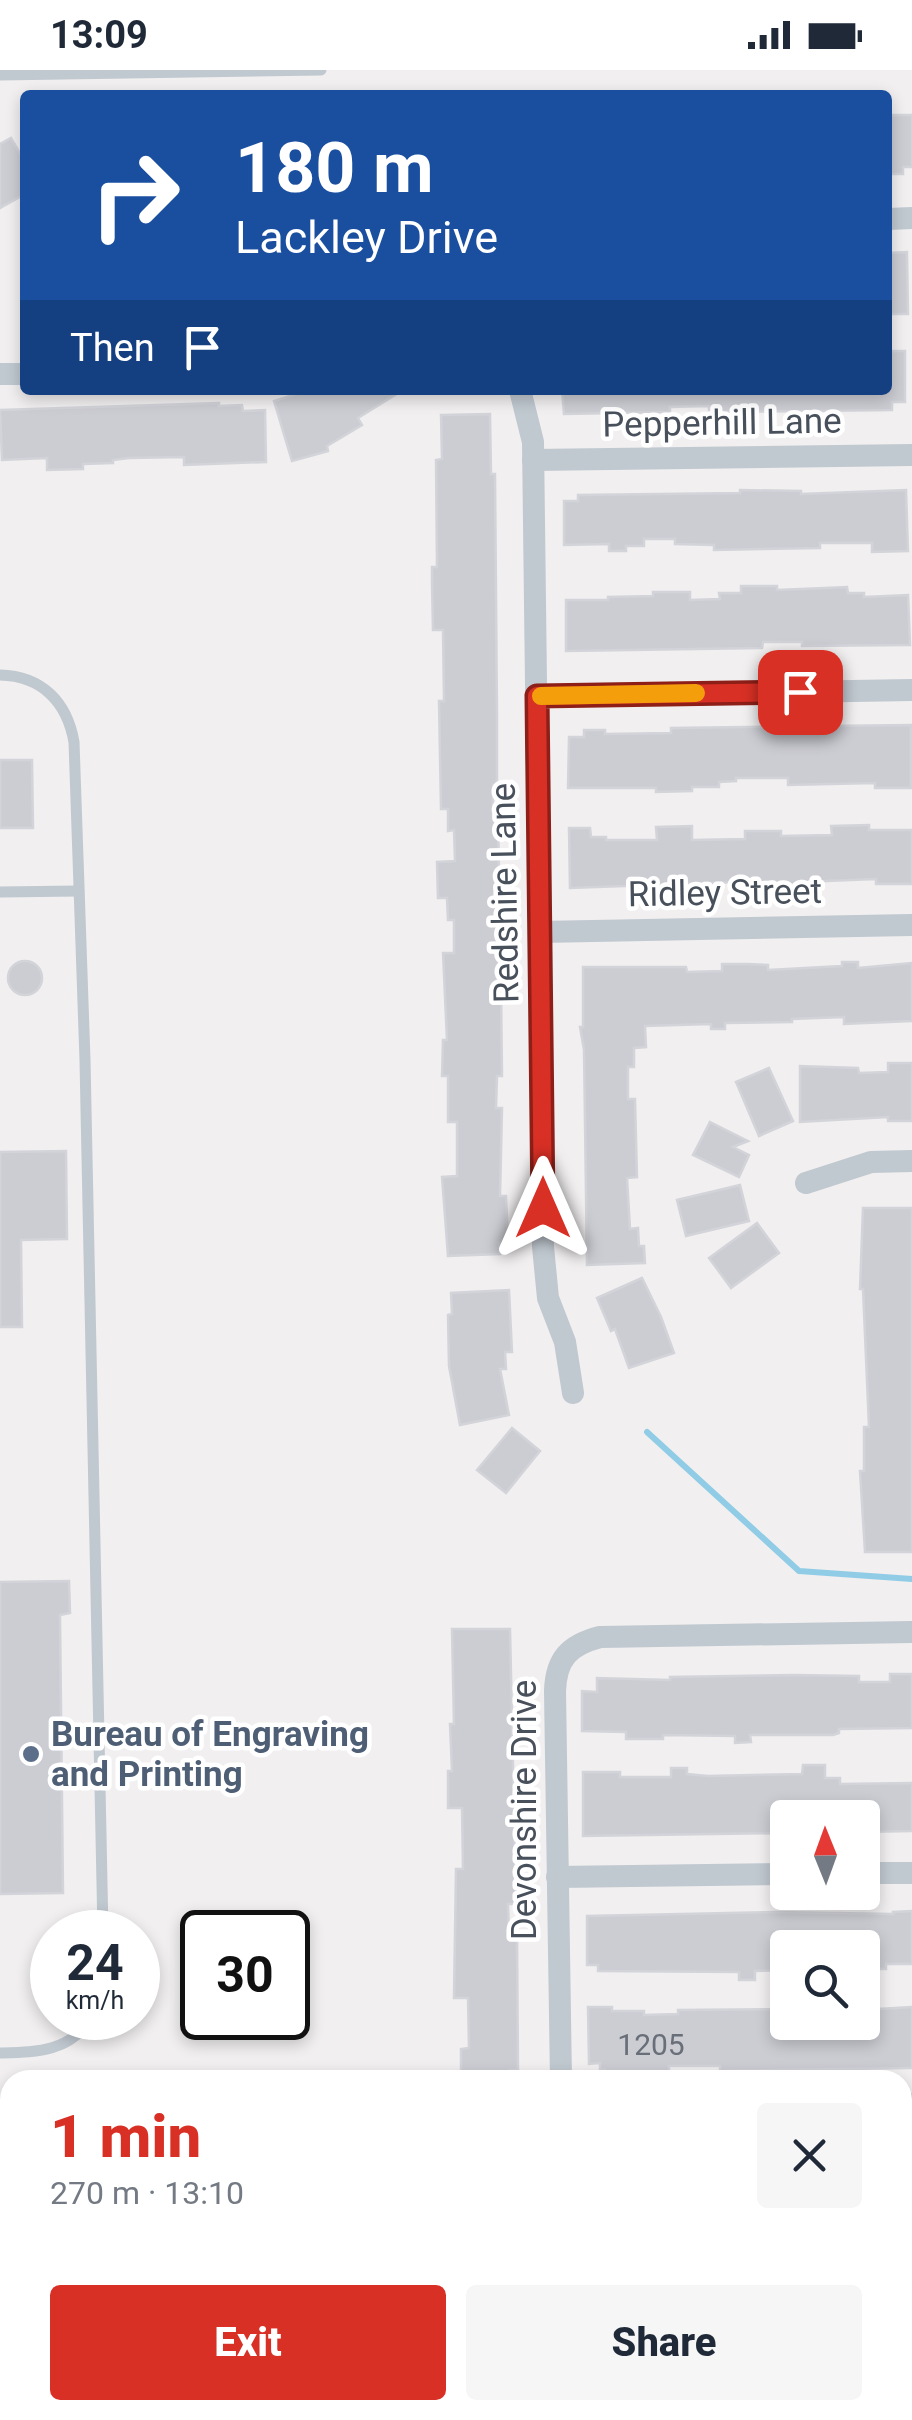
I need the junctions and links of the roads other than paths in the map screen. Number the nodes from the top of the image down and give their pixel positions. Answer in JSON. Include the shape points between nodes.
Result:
{"nodes":[{"id":1,"x":320,"y":70,"type":"edge"},
{"id":2,"x":30,"y":72,"type":"edge"},
{"id":3,"x":0,"y":75,"type":"edge"},
{"id":4,"x":522,"y":395,"type":"edge"},
{"id":5,"x":912,"y":456,"type":"edge"},
{"id":6,"x":534,"y":460,"type":"junction"},
{"id":7,"x":0,"y":675,"type":"edge"},
{"id":8,"x":912,"y":690,"type":"edge"},
{"id":9,"x":537,"y":696,"type":"junction"},
{"id":10,"x":78,"y":891,"type":"junction"},
{"id":11,"x":0,"y":892,"type":"edge"},
{"id":12,"x":912,"y":925,"type":"edge"},
{"id":13,"x":540,"y":932,"type":"junction"},
{"id":14,"x":912,"y":1161,"type":"edge"},
{"id":15,"x":806,"y":1183,"type":"dead end"},
{"id":16,"x":573,"y":1393,"type":"dead end"},
{"id":17,"x":912,"y":1632,"type":"edge"},
{"id":18,"x":880,"y":1873,"type":"edge"},
{"id":19,"x":912,"y":1873,"type":"edge"},
{"id":20,"x":770,"y":1874,"type":"edge"},
{"id":21,"x":556,"y":1877,"type":"junction"},
{"id":22,"x":103,"y":1910,"type":"edge"},
{"id":23,"x":71,"y":2040,"type":"edge"},
{"id":24,"x":0,"y":2053,"type":"edge"},
{"id":25,"x":561,"y":2070,"type":"edge"}],
"edges":[{"from":1,"to":2,"type":"lane"},
{"from":2,"to":3,"type":"lane"},
{"from":4,"to":6,"type":"street","name":"Redshire Lane"},
{"from":5,"to":6,"type":"street","name":"Pepperhill Lane"},
{"from":6,"to":9,"type":"street","name":"Redshire Lane"},
{"from":7,"to":10,"type":"lane","via":[[27,678],[68,714]]},
{"from":8,"to":9,"type":"street"},
{"from":9,"to":13,"type":"street","name":"Redshire Lane"},
{"from":10,"to":11,"type":"lane"},
{"from":10,"to":22,"type":"lane"},
{"from":12,"to":13,"type":"street","name":"Ridley Street"},
{"from":13,"to":16,"type":"street","name":"Redshire Lane","via":[[543,1247],[548,1298],[565,1342]]},
{"from":14,"to":15,"type":"street","via":[[870,1162]]},
{"from":17,"to":21,"type":"street","name":"Devonshire Drive","via":[[600,1637],[570,1649],[555,1672]]},
{"from":18,"to":19,"type":"street"},
{"from":20,"to":21,"type":"street"},
{"from":21,"to":25,"type":"street","name":"Devonshire Drive"},
{"from":23,"to":24,"type":"lane","via":[[50,2050]]}]}
